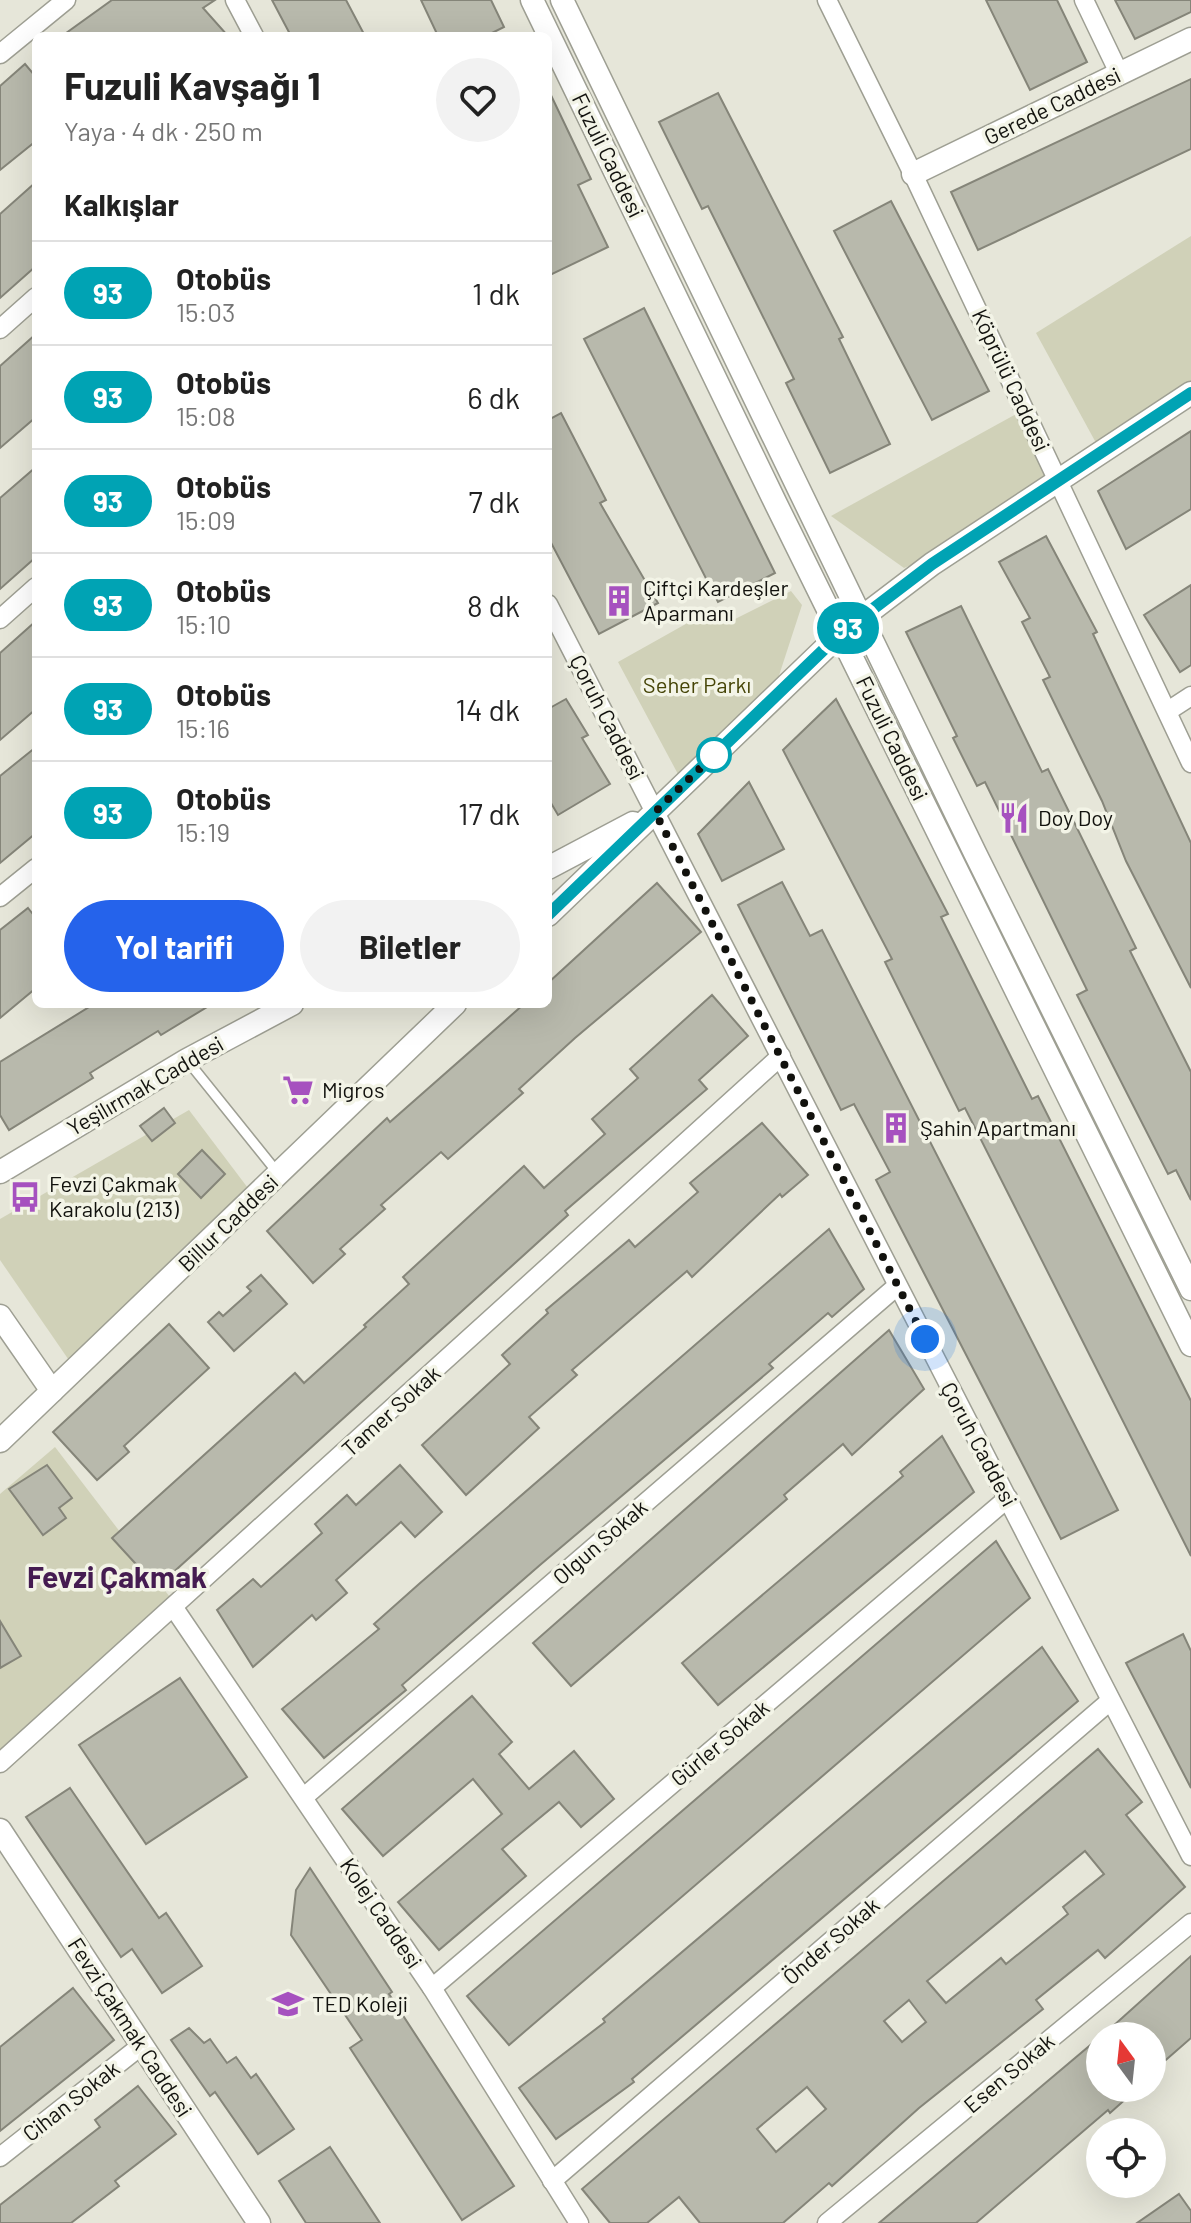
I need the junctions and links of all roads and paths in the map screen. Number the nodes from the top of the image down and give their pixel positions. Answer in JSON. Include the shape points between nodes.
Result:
{"nodes":[{"id":1,"x":66,"y":0,"type":"edge"},
{"id":2,"x":235,"y":0,"type":"edge"},
{"id":3,"x":532,"y":0,"type":"edge"},
{"id":4,"x":562,"y":0,"type":"edge"},
{"id":5,"x":827,"y":0,"type":"edge"},
{"id":6,"x":1084,"y":0,"type":"edge"},
{"id":7,"x":252,"y":32,"type":"edge"},
{"id":8,"x":548,"y":32,"type":"edge"},
{"id":9,"x":1191,"y":39,"type":"edge"},
{"id":10,"x":552,"y":41,"type":"edge"},
{"id":11,"x":0,"y":54,"type":"edge"},
{"id":12,"x":1119,"y":73,"type":"junction"},
{"id":13,"x":913,"y":174,"type":"junction"},
{"id":14,"x":32,"y":301,"type":"edge"},
{"id":15,"x":0,"y":329,"type":"edge"},
{"id":16,"x":1191,"y":393,"type":"edge"},
{"id":17,"x":1058,"y":479,"type":"junction"},
{"id":18,"x":32,"y":591,"type":"edge"},
{"id":19,"x":552,"y":612,"type":"edge"},
{"id":20,"x":861,"y":618,"type":"junction"},
{"id":21,"x":0,"y":619,"type":"edge"},
{"id":22,"x":840,"y":634,"type":"junction"},
{"id":23,"x":1191,"y":696,"type":"edge"},
{"id":24,"x":1168,"y":711,"type":"junction"},
{"id":25,"x":1191,"y":763,"type":"edge"},
{"id":26,"x":655,"y":812,"type":"junction"},
{"id":27,"x":552,"y":866,"type":"edge"},
{"id":28,"x":32,"y":871,"type":"edge"},
{"id":29,"x":0,"y":897,"type":"edge"},
{"id":30,"x":552,"y":911,"type":"edge"},
{"id":31,"x":284,"y":1008,"type":"edge"},
{"id":32,"x":451,"y":1008,"type":"edge"},
{"id":33,"x":781,"y":1056,"type":"junction"},
{"id":34,"x":187,"y":1060,"type":"junction"},
{"id":35,"x":0,"y":1172,"type":"edge"},
{"id":36,"x":278,"y":1174,"type":"junction"},
{"id":37,"x":897,"y":1286,"type":"junction"},
{"id":38,"x":1191,"y":1289,"type":"edge"},
{"id":39,"x":0,"y":1316,"type":"edge"},
{"id":40,"x":1191,"y":1345,"type":"edge"},
{"id":41,"x":52,"y":1391,"type":"junction"},
{"id":42,"x":0,"y":1441,"type":"edge"},
{"id":43,"x":1008,"y":1498,"type":"junction"},
{"id":44,"x":174,"y":1608,"type":"junction"},
{"id":45,"x":1110,"y":1701,"type":"junction"},
{"id":46,"x":0,"y":1763,"type":"edge"},
{"id":47,"x":304,"y":1797,"type":"junction"},
{"id":48,"x":0,"y":1830,"type":"edge"},
{"id":49,"x":1191,"y":1856,"type":"edge"},
{"id":50,"x":1191,"y":1923,"type":"edge"},
{"id":51,"x":432,"y":1988,"type":"junction"},
{"id":52,"x":142,"y":2045,"type":"junction"},
{"id":53,"x":0,"y":2157,"type":"edge"},
{"id":54,"x":552,"y":2181,"type":"junction"},
{"id":55,"x":259,"y":2223,"type":"edge"},
{"id":56,"x":579,"y":2223,"type":"edge"},
{"id":57,"x":827,"y":2223,"type":"edge"}],
"edges":[{"from":1,"to":11,"type":"street"},
{"from":2,"to":7,"type":"street"},
{"from":3,"to":8,"type":"street","name":"Fuzuli Caddesi"},
{"from":4,"to":20,"type":"street","name":"Fuzuli Caddesi"},
{"from":5,"to":13,"type":"street","name":"Köprülü Caddesi"},
{"from":6,"to":12,"type":"street"},
{"from":9,"to":12,"type":"street","name":"Gerede Caddesi"},
{"from":10,"to":22,"type":"street","name":"Fuzuli Caddesi"},
{"from":12,"to":13,"type":"street","name":"Gerede Caddesi"},
{"from":13,"to":17,"type":"street","name":"Köprülü Caddesi"},
{"from":14,"to":15,"type":"street"},
{"from":16,"to":17,"type":"street"},
{"from":17,"to":20,"type":"street"},
{"from":17,"to":24,"type":"street","name":"Köprülü Caddesi"},
{"from":18,"to":21,"type":"street"},
{"from":19,"to":26,"type":"street","name":"Çoruh Caddesi"},
{"from":20,"to":22,"type":"street"},
{"from":20,"to":38,"type":"street","name":"Fuzuli Caddesi"},
{"from":22,"to":26,"type":"street"},
{"from":22,"to":40,"type":"street","name":"Fuzuli Caddesi"},
{"from":23,"to":24,"type":"street"},
{"from":24,"to":25,"type":"street","name":"Köprülü Caddesi"},
{"from":26,"to":27,"type":"street"},
{"from":26,"to":30,"type":"street"},
{"from":26,"to":33,"type":"street","name":"Çoruh Caddesi"},
{"from":28,"to":29,"type":"street"},
{"from":31,"to":34,"type":"street","name":"Yeşilırmak Caddesi"},
{"from":32,"to":36,"type":"street","name":"Billur Caddesi"},
{"from":33,"to":37,"type":"street","name":"Çoruh Caddesi"},
{"from":33,"to":44,"type":"street","name":"Tamer Sokak"},
{"from":34,"to":35,"type":"street","name":"Yeşilırmak Caddesi"},
{"from":34,"to":36,"type":"lane"},
{"from":36,"to":41,"type":"street","name":"Billur Caddesi"},
{"from":37,"to":43,"type":"street","name":"Çoruh Caddesi"},
{"from":37,"to":47,"type":"street","name":"Olgun Sokak"},
{"from":39,"to":41,"type":"street"},
{"from":41,"to":42,"type":"street","name":"Billur Caddesi"},
{"from":43,"to":45,"type":"street","name":"Çoruh Caddesi"},
{"from":43,"to":51,"type":"street","name":"Gürler Sokak"},
{"from":44,"to":46,"type":"street","name":"Tamer Sokak"},
{"from":44,"to":47,"type":"street","name":"Kolej Caddesi"},
{"from":45,"to":49,"type":"street","name":"Çoruh Caddesi"},
{"from":45,"to":54,"type":"street","name":"Önder Sokak"},
{"from":47,"to":51,"type":"street","name":"Kolej Caddesi"},
{"from":48,"to":52,"type":"street","name":"Fevzi Çakmak Caddesi"},
{"from":50,"to":57,"type":"street","name":"Esen Sokak"},
{"from":51,"to":54,"type":"street","name":"Kolej Caddesi"},
{"from":52,"to":53,"type":"street","name":"Cihan Sokak"},
{"from":52,"to":55,"type":"street","name":"Fevzi Çakmak Caddesi"},
{"from":54,"to":56,"type":"street","name":"Kolej Caddesi"}]}
